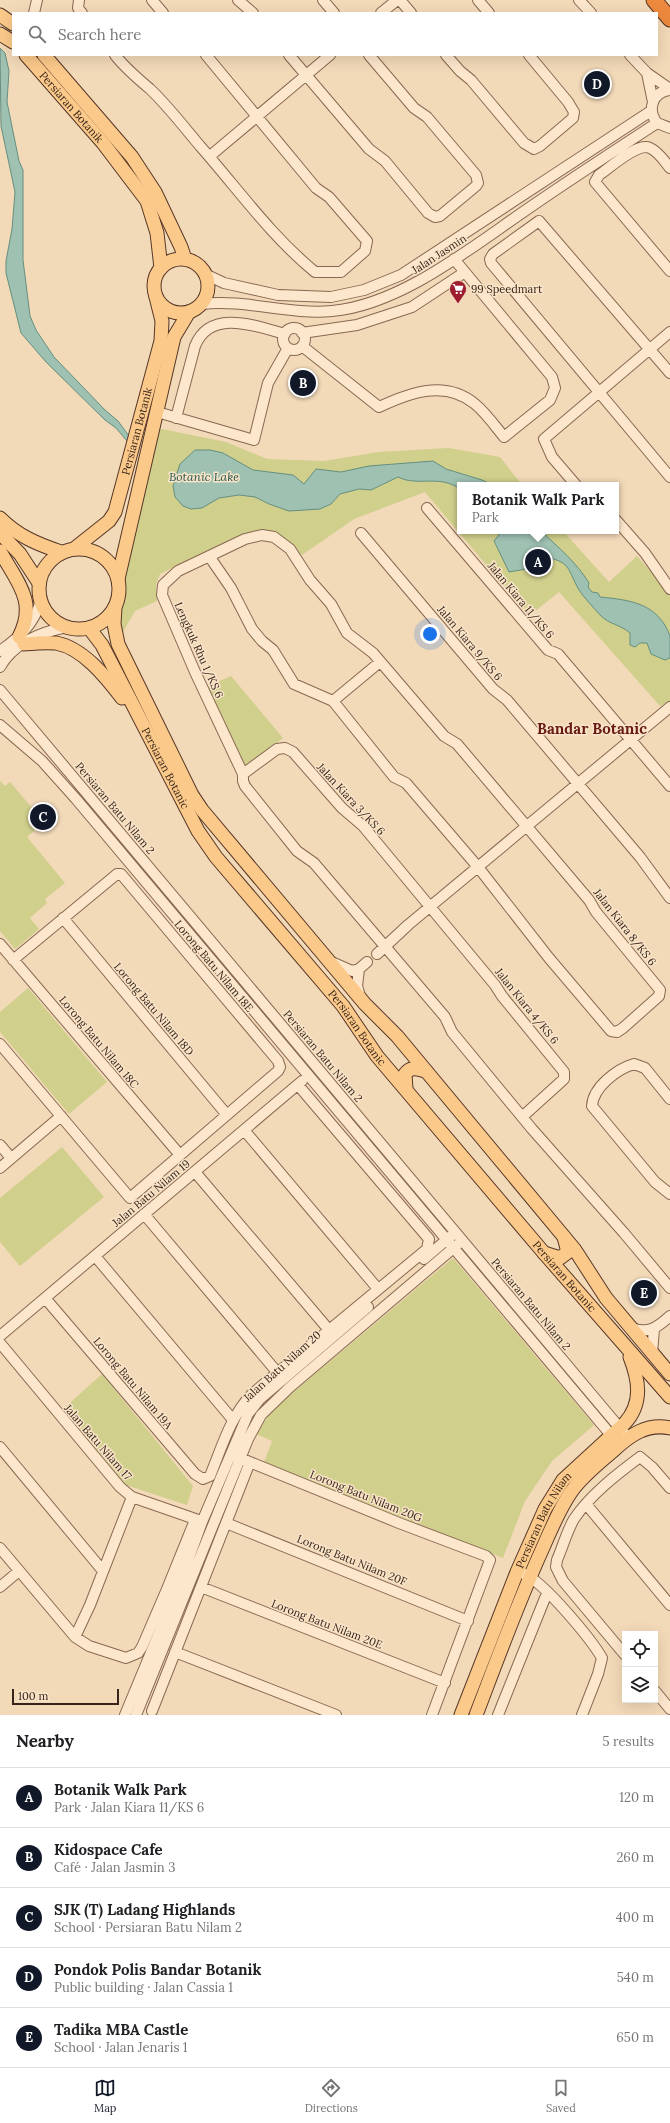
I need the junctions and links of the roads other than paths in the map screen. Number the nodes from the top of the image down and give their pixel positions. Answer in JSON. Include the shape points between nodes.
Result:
{"nodes":[{"id":1,"x":38,"y":0,"type":"edge"},
{"id":2,"x":78,"y":0,"type":"edge"},
{"id":3,"x":152,"y":0,"type":"edge"},
{"id":4,"x":238,"y":0,"type":"edge"},
{"id":5,"x":323,"y":0,"type":"edge"},
{"id":6,"x":397,"y":0,"type":"edge"},
{"id":7,"x":400,"y":0,"type":"edge"},
{"id":8,"x":478,"y":0,"type":"edge"},
{"id":9,"x":579,"y":0,"type":"edge"},
{"id":10,"x":654,"y":0,"type":"edge"},
{"id":11,"x":34,"y":12,"type":"edge"},
{"id":12,"x":81,"y":12,"type":"edge"},
{"id":13,"x":162,"y":12,"type":"edge"},
{"id":14,"x":253,"y":12,"type":"edge"},
{"id":15,"x":333,"y":12,"type":"edge"},
{"id":16,"x":382,"y":12,"type":"edge"},
{"id":17,"x":410,"y":12,"type":"edge"},
{"id":18,"x":488,"y":12,"type":"edge"},
{"id":19,"x":590,"y":12,"type":"edge"},
{"id":20,"x":1,"y":17,"type":"edge"},
{"id":21,"x":670,"y":20,"type":"edge"},
{"id":22,"x":12,"y":23,"type":"edge"},
{"id":23,"x":0,"y":34,"type":"edge"},
{"id":24,"x":12,"y":41,"type":"edge"},
{"id":25,"x":27,"y":56,"type":"edge"},
{"id":26,"x":45,"y":56,"type":"edge"},
{"id":27,"x":116,"y":56,"type":"edge"},
{"id":28,"x":207,"y":56,"type":"edge"},
{"id":29,"x":290,"y":56,"type":"edge"},
{"id":30,"x":329,"y":56,"type":"edge"},
{"id":31,"x":370,"y":56,"type":"edge"},
{"id":32,"x":447,"y":56,"type":"edge"},
{"id":33,"x":530,"y":56,"type":"edge"},
{"id":34,"x":631,"y":56,"type":"edge"},
{"id":35,"x":646,"y":73,"type":"junction"},
{"id":36,"x":307,"y":76,"type":"junction"},
{"id":37,"x":670,"y":89,"type":"edge"},
{"id":38,"x":652,"y":107,"type":"junction"},
{"id":39,"x":258,"y":116,"type":"junction"},
{"id":40,"x":658,"y":123,"type":"junction"},
{"id":41,"x":670,"y":128,"type":"edge"},
{"id":42,"x":210,"y":156,"type":"junction"},
{"id":43,"x":670,"y":168,"type":"edge"},
{"id":44,"x":185,"y":259,"type":"junction"},
{"id":45,"x":454,"y":259,"type":"junction"},
{"id":46,"x":161,"y":268,"type":"junction"},
{"id":47,"x":670,"y":271,"type":"edge"},
{"id":48,"x":465,"y":272,"type":"junction"},
{"id":49,"x":207,"y":275,"type":"junction"},
{"id":50,"x":156,"y":297,"type":"junction"},
{"id":51,"x":202,"y":304,"type":"junction"},
{"id":52,"x":189,"y":312,"type":"junction"},
{"id":53,"x":670,"y":332,"type":"edge"},
{"id":54,"x":302,"y":333,"type":"junction"},
{"id":55,"x":285,"y":334,"type":"junction"},
{"id":56,"x":302,"y":346,"type":"junction"},
{"id":57,"x":288,"y":348,"type":"junction"},
{"id":58,"x":649,"y":348,"type":"junction"},
{"id":59,"x":670,"y":373,"type":"edge"},
{"id":60,"x":599,"y":393,"type":"junction"},
{"id":61,"x":157,"y":412,"type":"junction"},
{"id":62,"x":176,"y":418,"type":"junction"},
{"id":63,"x":670,"y":477,"type":"edge"},
{"id":64,"x":573,"y":482,"type":"edge"},
{"id":65,"x":427,"y":508,"type":"dead end"},
{"id":66,"x":0,"y":518,"type":"edge"},
{"id":67,"x":619,"y":523,"type":"edge"},
{"id":68,"x":0,"y":533,"type":"edge"},
{"id":69,"x":361,"y":533,"type":"dead end"},
{"id":70,"x":75,"y":548,"type":"junction"},
{"id":71,"x":0,"y":551,"type":"edge"},
{"id":72,"x":61,"y":552,"type":"junction"},
{"id":73,"x":209,"y":556,"type":"junction"},
{"id":74,"x":118,"y":579,"type":"junction"},
{"id":75,"x":39,"y":583,"type":"junction"},
{"id":76,"x":670,"y":588,"type":"edge"},
{"id":77,"x":41,"y":601,"type":"junction"},
{"id":78,"x":115,"y":607,"type":"junction"},
{"id":79,"x":67,"y":627,"type":"junction"},
{"id":80,"x":89,"y":628,"type":"junction"},
{"id":81,"x":22,"y":640,"type":"junction"},
{"id":82,"x":0,"y":651,"type":"edge"},
{"id":83,"x":380,"y":662,"type":"junction"},
{"id":84,"x":0,"y":667,"type":"edge"},
{"id":85,"x":0,"y":690,"type":"edge"},
{"id":86,"x":333,"y":701,"type":"junction"},
{"id":87,"x":670,"y":707,"type":"edge"},
{"id":88,"x":140,"y":721,"type":"junction"},
{"id":89,"x":0,"y":725,"type":"edge"},
{"id":90,"x":630,"y":740,"type":"junction"},
{"id":91,"x":243,"y":774,"type":"junction"},
{"id":92,"x":577,"y":785,"type":"junction"},
{"id":93,"x":670,"y":786,"type":"edge"},
{"id":94,"x":527,"y":826,"type":"junction"},
{"id":95,"x":124,"y":838,"type":"junction"},
{"id":96,"x":115,"y":845,"type":"junction"},
{"id":97,"x":478,"y":867,"type":"junction"},
{"id":98,"x":670,"y":898,"type":"edge"},
{"id":99,"x":430,"y":907,"type":"junction"},
{"id":100,"x":63,"y":918,"type":"junction"},
{"id":101,"x":0,"y":944,"type":"edge"},
{"id":102,"x":386,"y":946,"type":"junction"},
{"id":103,"x":377,"y":954,"type":"dead end"},
{"id":104,"x":323,"y":955,"type":"junction"},
{"id":105,"x":13,"y":960,"type":"junction"},
{"id":106,"x":365,"y":1004,"type":"junction"},
{"id":107,"x":0,"y":1044,"type":"edge"},
{"id":108,"x":317,"y":1068,"type":"junction"},
{"id":109,"x":426,"y":1071,"type":"junction"},
{"id":110,"x":308,"y":1076,"type":"junction"},
{"id":111,"x":298,"y":1084,"type":"junction"},
{"id":112,"x":406,"y":1089,"type":"junction"},
{"id":113,"x":670,"y":1099,"type":"edge"},
{"id":114,"x":227,"y":1115,"type":"junction"},
{"id":115,"x":61,"y":1116,"type":"junction"},
{"id":116,"x":522,"y":1116,"type":"junction"},
{"id":117,"x":244,"y":1130,"type":"junction"},
{"id":118,"x":0,"y":1145,"type":"edge"},
{"id":119,"x":180,"y":1156,"type":"junction"},
{"id":120,"x":11,"y":1158,"type":"junction"},
{"id":121,"x":0,"y":1168,"type":"edge"},
{"id":122,"x":195,"y":1172,"type":"junction"},
{"id":123,"x":670,"y":1194,"type":"edge"},
{"id":124,"x":144,"y":1214,"type":"junction"},
{"id":125,"x":455,"y":1232,"type":"junction"},
{"id":126,"x":564,"y":1237,"type":"junction"},
{"id":127,"x":446,"y":1240,"type":"junction"},
{"id":128,"x":462,"y":1241,"type":"junction"},
{"id":129,"x":453,"y":1249,"type":"junction"},
{"id":130,"x":544,"y":1253,"type":"junction"},
{"id":131,"x":95,"y":1256,"type":"junction"},
{"id":132,"x":670,"y":1288,"type":"edge"},
{"id":133,"x":378,"y":1289,"type":"junction"},
{"id":134,"x":45,"y":1298,"type":"junction"},
{"id":135,"x":670,"y":1316,"type":"edge"},
{"id":136,"x":630,"y":1327,"type":"junction"},
{"id":137,"x":329,"y":1330,"type":"junction"},
{"id":138,"x":654,"y":1330,"type":"junction"},
{"id":139,"x":0,"y":1336,"type":"edge"},
{"id":140,"x":0,"y":1343,"type":"edge"},
{"id":141,"x":626,"y":1346,"type":"junction"},
{"id":142,"x":652,"y":1354,"type":"junction"},
{"id":143,"x":670,"y":1374,"type":"edge"},
{"id":144,"x":281,"y":1376,"type":"junction"},
{"id":145,"x":290,"y":1387,"type":"junction"},
{"id":146,"x":670,"y":1397,"type":"edge"},
{"id":147,"x":232,"y":1420,"type":"junction"},
{"id":148,"x":670,"y":1428,"type":"edge"},
{"id":149,"x":620,"y":1437,"type":"junction"},
{"id":150,"x":0,"y":1447,"type":"edge"},
{"id":151,"x":230,"y":1454,"type":"junction"},
{"id":152,"x":245,"y":1461,"type":"junction"},
{"id":153,"x":670,"y":1488,"type":"edge"},
{"id":154,"x":132,"y":1497,"type":"junction"},
{"id":155,"x":586,"y":1504,"type":"junction"},
{"id":156,"x":198,"y":1521,"type":"junction"},
{"id":157,"x":226,"y":1523,"type":"junction"},
{"id":158,"x":0,"y":1548,"type":"edge"},
{"id":159,"x":197,"y":1568,"type":"junction"},
{"id":160,"x":103,"y":1570,"type":"junction"},
{"id":161,"x":19,"y":1572,"type":"junction"},
{"id":162,"x":517,"y":1572,"type":"junction"},
{"id":163,"x":530,"y":1576,"type":"junction"},
{"id":164,"x":179,"y":1585,"type":"junction"},
{"id":165,"x":0,"y":1587,"type":"edge"},
{"id":166,"x":201,"y":1587,"type":"junction"},
{"id":167,"x":547,"y":1593,"type":"junction"},
{"id":168,"x":670,"y":1605,"type":"edge"},
{"id":169,"x":468,"y":1621,"type":"junction"},
{"id":170,"x":75,"y":1638,"type":"junction"},
{"id":171,"x":622,"y":1651,"type":"edge"},
{"id":172,"x":175,"y":1652,"type":"junction"},
{"id":173,"x":144,"y":1671,"type":"junction"},
{"id":174,"x":445,"y":1683,"type":"junction"},
{"id":175,"x":658,"y":1695,"type":"edge"},
{"id":176,"x":142,"y":1703,"type":"junction"},
{"id":177,"x":670,"y":1709,"type":"edge"},
{"id":178,"x":154,"y":1713,"type":"edge"},
{"id":179,"x":586,"y":1713,"type":"edge"},
{"id":180,"x":125,"y":1715,"type":"edge"},
{"id":181,"x":135,"y":1715,"type":"edge"},
{"id":182,"x":336,"y":1715,"type":"edge"},
{"id":183,"x":432,"y":1715,"type":"edge"},
{"id":184,"x":461,"y":1715,"type":"edge"},
{"id":185,"x":476,"y":1715,"type":"edge"},
{"id":186,"x":498,"y":1715,"type":"edge"}],
"edges":[{"from":1,"to":11,"type":"street"},
{"from":2,"to":12,"type":"street","via":[[78,8]]},
{"from":3,"to":13,"type":"street"},
{"from":4,"to":14,"type":"street"},
{"from":5,"to":15,"type":"street"},
{"from":6,"to":16,"type":"street"},
{"from":7,"to":17,"type":"street"},
{"from":8,"to":18,"type":"street"},
{"from":9,"to":19,"type":"street"},
{"from":10,"to":21,"type":"highway"},
{"from":20,"to":22,"type":"main road"},
{"from":23,"to":24,"type":"main road"},
{"from":25,"to":46,"type":"main road","name":"Persiaran Botanik","via":[[103,143],[147,201],[157,233]]},
{"from":26,"to":44,"type":"main road","name":"Persiaran Botanik","via":[[132,157],[154,192]]},
{"from":27,"to":42,"type":"street","via":[[150,89]]},
{"from":28,"to":39,"type":"street"},
{"from":29,"to":36,"type":"street"},
{"from":30,"to":36,"type":"street"},
{"from":31,"to":36,"type":"street","via":[[414,108],[427,117],[476,175],[476,186],[440,216],[431,216],[385,161],[368,149]]},
{"from":32,"to":33,"type":"street","via":[[472,80],[524,143],[534,149],[573,118],[574,112]]},
{"from":34,"to":35,"type":"street"},
{"from":35,"to":37,"type":"street"},
{"from":35,"to":38,"type":"street"},
{"from":36,"to":39,"type":"street"},
{"from":37,"to":38,"type":"street","name":"Jalan Jasmin","via":[[660,93]]},
{"from":38,"to":40,"type":"street"},
{"from":38,"to":49,"type":"street","name":"Jalan Jasmin","via":[[414,267],[364,290],[331,297],[278,295],[224,283]]},
{"from":39,"to":42,"type":"street"},
{"from":39,"to":42,"type":"street","via":[[316,188],[329,198],[367,241],[365,251],[349,266],[341,272],[315,272],[260,219]]},
{"from":40,"to":41,"type":"street"},
{"from":40,"to":45,"type":"street","name":"Jalan Jasmin"},
{"from":43,"to":47,"type":"street","via":[[657,152],[646,147],[636,149],[599,175],[595,182]]},
{"from":44,"to":46,"type":"main road","via":[[168,262]]},
{"from":44,"to":49,"type":"main road","via":[[198,264]]},
{"from":45,"to":48,"type":"street"},
{"from":45,"to":51,"type":"street","name":"Jalan Jasmin","via":[[408,288],[368,304],[332,311],[276,309],[217,302]]},
{"from":46,"to":50,"type":"main road","via":[[154,282]]},
{"from":48,"to":54,"type":"street","via":[[412,307],[357,325]]},
{"from":48,"to":56,"type":"street","via":[[552,377],[555,388],[550,400],[504,437],[474,404],[446,391],[432,390],[407,394],[378,407]]},
{"from":49,"to":51,"type":"main road","via":[[209,285]]},
{"from":50,"to":52,"type":"main road","via":[[166,309],[181,313]]},
{"from":50,"to":70,"type":"main road","name":"Persiaran Botanik","via":[[162,321],[161,341],[115,512],[109,521]]},
{"from":51,"to":52,"type":"main road"},
{"from":52,"to":61,"type":"main road","name":"Persiaran Botanik","via":[[174,337]]},
{"from":53,"to":58,"type":"street"},
{"from":54,"to":55,"type":"street","via":[[294,329]]},
{"from":54,"to":56,"type":"street"},
{"from":55,"to":57,"type":"street","via":[[284,343]]},
{"from":55,"to":62,"type":"street","via":[[228,323],[219,323],[205,331],[195,346]]},
{"from":56,"to":57,"type":"street","via":[[295,350]]},
{"from":57,"to":62,"type":"street","via":[[268,383],[254,440]]},
{"from":58,"to":59,"type":"street"},
{"from":58,"to":60,"type":"street"},
{"from":58,"to":60,"type":"street","via":[[541,222],[536,222],[493,254],[491,263]]},
{"from":60,"to":63,"type":"street"},
{"from":60,"to":64,"type":"street","via":[[544,439],[552,457]]},
{"from":61,"to":62,"type":"street"},
{"from":61,"to":74,"type":"main road","name":"Persiaran Botanik"},
{"from":65,"to":90,"type":"street","name":"Jalan Kiara 11/KS 6","via":[[548,650],[558,654]]},
{"from":66,"to":72,"type":"main road","via":[[24,537]]},
{"from":67,"to":76,"type":"street","via":[[645,553]]},
{"from":68,"to":75,"type":"main road","via":[[20,554]]},
{"from":69,"to":92,"type":"street","name":"Jalan Kiara 9/KS 6","via":[[493,689],[507,700]]},
{"from":70,"to":72,"type":"main road"},
{"from":70,"to":74,"type":"main road","via":[[92,551],[106,559],[114,568]]},
{"from":71,"to":81,"type":"main road","via":[[22,587],[26,601]]},
{"from":72,"to":75,"type":"main road","via":[[43,570]]},
{"from":73,"to":83,"type":"street","name":"Lengkuk Rhu 1/KS 6","via":[[244,539],[262,535],[274,537],[290,549],[310,580],[331,604],[347,633],[366,647]]},
{"from":73,"to":86,"type":"street","via":[[236,596],[252,629],[274,650],[294,684]]},
{"from":73,"to":91,"type":"street","name":"Lengkuk Rhu 1/KS 6","via":[[167,579],[163,585],[162,595]]},
{"from":74,"to":78,"type":"main road","via":[[119,593]]},
{"from":75,"to":77,"type":"main road"},
{"from":77,"to":79,"type":"main road","via":[[51,617]]},
{"from":77,"to":81,"type":"street"},
{"from":78,"to":80,"type":"main road","via":[[100,623]]},
{"from":78,"to":104,"type":"main road","name":"Persiaran Botanic","via":[[114,624],[118,644],[192,794],[202,810]]},
{"from":79,"to":80,"type":"main road"},
{"from":79,"to":81,"type":"street"},
{"from":80,"to":88,"type":"main road","name":"Persiaran Botanic","via":[[102,645]]},
{"from":81,"to":82,"type":"street"},
{"from":81,"to":84,"type":"street"},
{"from":81,"to":88,"type":"main road","via":[[57,644],[73,650],[104,676]]},
{"from":83,"to":86,"type":"street"},
{"from":83,"to":94,"type":"street","name":"Jalan Kiara 8/KS 6","via":[[444,736],[457,744]]},
{"from":85,"to":95,"type":"street","name":"Persiaran Batu Nilam 2"},
{"from":86,"to":97,"type":"street","via":[[394,777],[406,783]]},
{"from":87,"to":90,"type":"street"},
{"from":88,"to":112,"type":"main road","name":"Persiaran Botanic","via":[[188,814],[208,845],[343,1006],[377,1056]]},
{"from":89,"to":96,"type":"street","via":[[42,761]]},
{"from":90,"to":92,"type":"street"},
{"from":90,"to":93,"type":"street","name":"Jalan Kiara 11/KS 6"},
{"from":91,"to":99,"type":"street","name":"Jalan Kiara 3/KS 6","via":[[277,749],[289,749],[342,808],[363,826]]},
{"from":91,"to":102,"type":"street","name":"Lengkuk Rhu 1/KS 6","via":[[242,781],[245,786],[297,851],[314,863]]},
{"from":92,"to":94,"type":"street"},
{"from":92,"to":98,"type":"street","name":"Jalan Kiara 9/KS 6","via":[[640,858]]},
{"from":94,"to":97,"type":"street"},
{"from":94,"to":97,"type":"street","name":"Jalan Kiara 8/KS 6","via":[[660,990],[659,996],[622,1028],[617,1032],[611,1031],[549,958]]},
{"from":95,"to":96,"type":"street"},
{"from":95,"to":108,"type":"street","name":"Persiaran Batu Nilam 2"},
{"from":96,"to":110,"type":"street"},
{"from":97,"to":99,"type":"street"},
{"from":99,"to":102,"type":"street"},
{"from":99,"to":116,"type":"street","name":"Jalan Kiara 4/KS 6","via":[[564,1072],[564,1079]]},
{"from":100,"to":105,"type":"street"},
{"from":100,"to":114,"type":"street","name":"Lorong Batu Nilam 18D"},
{"from":100,"to":114,"type":"street","name":"Lorong Batu Nilam 18E","via":[[116,874],[126,878],[278,1061],[278,1071]]},
{"from":101,"to":105,"type":"street","name":"Lorong Batu Nilam 18C"},
{"from":102,"to":103,"type":"street"},
{"from":102,"to":116,"type":"street","name":"Lengkuk Rhu 1/KS 6","via":[[445,1017],[452,1032]]},
{"from":104,"to":106,"type":"main road","name":"Persiaran Botanic"},
{"from":104,"to":106,"type":"street","via":[[347,971],[363,966],[357,986]]},
{"from":105,"to":119,"type":"street","name":"Lorong Batu Nilam 18C"},
{"from":106,"to":109,"type":"main road","name":"Persiaran Botanic","via":[[397,1036]]},
{"from":107,"to":115,"type":"street"},
{"from":108,"to":110,"type":"street","name":"Jalan Batu Nilam 19"},
{"from":108,"to":125,"type":"street","name":"Persiaran Batu Nilam 2"},
{"from":109,"to":112,"type":"main road","via":[[413,1068],[408,1070],[405,1074]]},
{"from":109,"to":126,"type":"main road","name":"Persiaran Botanic"},
{"from":110,"to":111,"type":"street","name":"Jalan Batu Nilam 19"},
{"from":110,"to":127,"type":"street"},
{"from":111,"to":117,"type":"street","name":"Jalan Batu Nilam 19"},
{"from":111,"to":133,"type":"street","via":[[429,1239],[427,1249]]},
{"from":112,"to":130,"type":"main road","name":"Persiaran Botanic"},
{"from":113,"to":123,"type":"street","via":[[645,1068],[628,1065],[598,1089],[592,1100],[592,1106],[655,1182]]},
{"from":114,"to":119,"type":"street"},
{"from":115,"to":119,"type":"street","via":[[130,1198]]},
{"from":115,"to":120,"type":"street"},
{"from":116,"to":132,"type":"street","name":"Lengkuk Rhu 1/KS 6"},
{"from":117,"to":122,"type":"street","name":"Jalan Batu Nilam 19"},
{"from":117,"to":133,"type":"street"},
{"from":118,"to":120,"type":"street"},
{"from":120,"to":121,"type":"street"},
{"from":122,"to":124,"type":"street","name":"Jalan Batu Nilam 19"},
{"from":122,"to":137,"type":"street"},
{"from":124,"to":131,"type":"street","name":"Jalan Batu Nilam 19"},
{"from":124,"to":144,"type":"street"},
{"from":125,"to":127,"type":"street","name":"Jalan Batu Nilam 20"},
{"from":125,"to":128,"type":"street","name":"Persiaran Batu Nilam 2"},
{"from":126,"to":130,"type":"main road","via":[[568,1252],[565,1256],[560,1258]]},
{"from":126,"to":136,"type":"main road","name":"Persiaran Botanic","via":[[576,1250],[606,1298]]},
{"from":127,"to":129,"type":"street"},
{"from":127,"to":144,"type":"street","name":"Jalan Batu Nilam 20"},
{"from":128,"to":129,"type":"street","name":"Jalan Batu Nilam 20"},
{"from":128,"to":149,"type":"street","name":"Persiaran Batu Nilam 2"},
{"from":129,"to":145,"type":"street","name":"Jalan Batu Nilam 20"},
{"from":129,"to":149,"type":"street"},
{"from":130,"to":141,"type":"main road","name":"Persiaran Botanic"},
{"from":131,"to":134,"type":"street","name":"Jalan Batu Nilam 19"},
{"from":131,"to":147,"type":"street"},
{"from":133,"to":137,"type":"street"},
{"from":134,"to":139,"type":"street","name":"Jalan Batu Nilam 19"},
{"from":134,"to":147,"type":"street","name":"Lorong Batu Nilam 19A","via":[[195,1474],[202,1478],[210,1476]]},
{"from":135,"to":138,"type":"street"},
{"from":136,"to":138,"type":"street"},
{"from":136,"to":142,"type":"main road","name":"Persiaran Botanic"},
{"from":137,"to":144,"type":"street"},
{"from":138,"to":142,"type":"street"},
{"from":140,"to":154,"type":"street","name":"Jalan Batu Nilam 17","via":[[120,1488]]},
{"from":141,"to":146,"type":"main road","name":"Persiaran Botanic"},
{"from":141,"to":149,"type":"main road","name":"Persiaran Batu Nilam","via":[[636,1373],[639,1392],[633,1413]]},
{"from":142,"to":143,"type":"main road","name":"Persiaran Botanic"},
{"from":144,"to":145,"type":"street"},
{"from":144,"to":147,"type":"street","via":[[252,1394],[241,1405]]},
{"from":144,"to":151,"type":"street","name":"Jalan Batu Nilam 20","via":[[248,1414]]},
{"from":145,"to":152,"type":"street","name":"Jalan Batu Nilam 20","via":[[261,1415],[253,1428]]},
{"from":148,"to":149,"type":"main road","name":"Persiaran Batu Nilam","via":[[657,1426]]},
{"from":149,"to":162,"type":"main road","name":"Persiaran Batu Nilam","via":[[563,1480],[545,1509]]},
{"from":149,"to":163,"type":"main road","name":"Persiaran Batu Nilam","via":[[571,1492]]},
{"from":150,"to":160,"type":"street"},
{"from":151,"to":152,"type":"street","name":"Lorong Batu Nilam 20G"},
{"from":151,"to":156,"type":"street","name":"Jalan Batu Nilam 20"},
{"from":152,"to":157,"type":"street"},
{"from":152,"to":159,"type":"street","name":"Jalan Batu Nilam 20"},
{"from":152,"to":169,"type":"street","name":"Lorong Batu Nilam 20G","via":[[486,1556],[490,1564]]},
{"from":153,"to":155,"type":"street","via":[[640,1457]]},
{"from":154,"to":156,"type":"street","name":"Jalan Batu Nilam 17"},
{"from":154,"to":160,"type":"street"},
{"from":155,"to":168,"type":"street"},
{"from":155,"to":171,"type":"street","via":[[574,1520],[556,1567],[563,1581]]},
{"from":156,"to":164,"type":"street","name":"Jalan Batu Nilam 20"},
{"from":156,"to":170,"type":"street","via":[[142,1647],[132,1657],[126,1658],[104,1651]]},
{"from":157,"to":166,"type":"street"},
{"from":157,"to":169,"type":"street","name":"Lorong Batu Nilam 20F"},
{"from":158,"to":161,"type":"street"},
{"from":159,"to":164,"type":"street","name":"Jalan Batu Nilam 20","via":[[195,1564],[191,1564],[184,1582]]},
{"from":159,"to":176,"type":"street","name":"Jalan Batu Nilam 20"},
{"from":160,"to":170,"type":"street"},
{"from":161,"to":165,"type":"street"},
{"from":161,"to":170,"type":"street"},
{"from":162,"to":163,"type":"street"},
{"from":162,"to":184,"type":"main road","name":"Persiaran Batu Nilam"},
{"from":163,"to":167,"type":"street"},
{"from":163,"to":185,"type":"main road","name":"Persiaran Batu Nilam"},
{"from":164,"to":173,"type":"street","name":"Jalan Batu Nilam 20"},
{"from":166,"to":172,"type":"street"},
{"from":166,"to":174,"type":"street","name":"Lorong Batu Nilam 20E"},
{"from":167,"to":179,"type":"street","via":[[577,1625],[602,1658]]},
{"from":167,"to":186,"type":"street"},
{"from":169,"to":174,"type":"street"},
{"from":172,"to":178,"type":"street"},
{"from":172,"to":182,"type":"street"},
{"from":173,"to":180,"type":"street","name":"Jalan Batu Nilam 20"},
{"from":173,"to":181,"type":"street","via":[[143,1685],[133,1710]]},
{"from":174,"to":183,"type":"street"},
{"from":175,"to":177,"type":"street"},
{"from":176,"to":178,"type":"street"},
{"from":176,"to":181,"type":"street","name":"Jalan Batu Nilam 20"}]}
